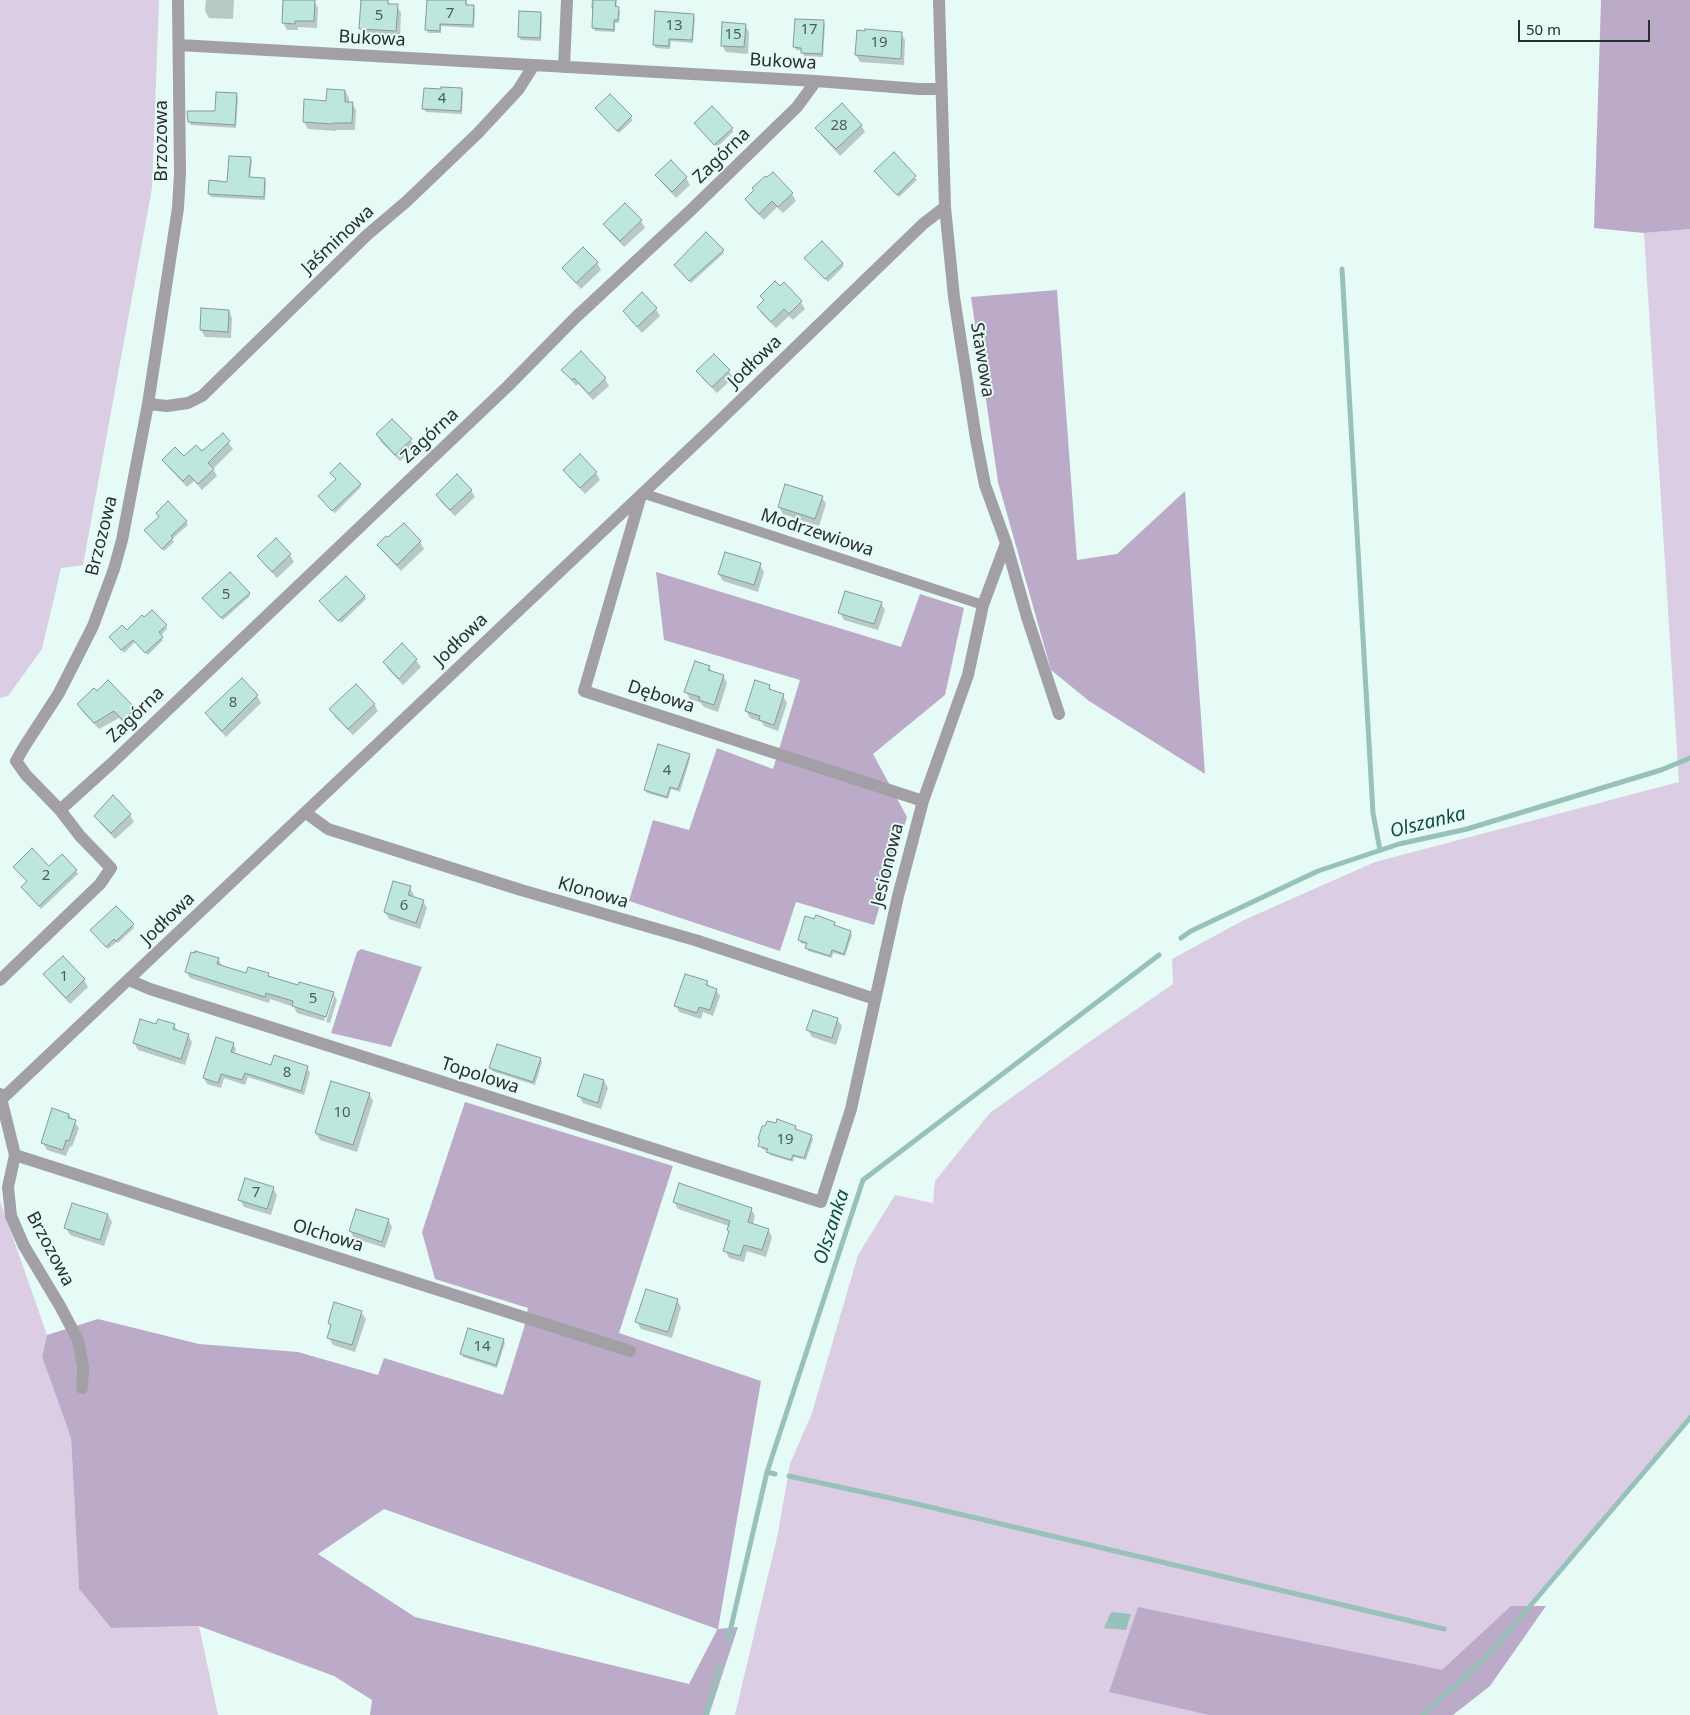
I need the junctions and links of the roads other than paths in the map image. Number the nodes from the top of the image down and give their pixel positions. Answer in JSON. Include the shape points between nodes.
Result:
{"nodes":[{"id":1,"x":178,"y":0,"type":"edge"},
{"id":2,"x":567,"y":0,"type":"edge"},
{"id":3,"x":939,"y":0,"type":"edge"},
{"id":4,"x":179,"y":46,"type":"junction"},
{"id":5,"x":534,"y":66,"type":"junction"},
{"id":6,"x":564,"y":67,"type":"junction"},
{"id":7,"x":816,"y":82,"type":"junction"},
{"id":8,"x":940,"y":89,"type":"junction"},
{"id":9,"x":944,"y":206,"type":"junction"},
{"id":10,"x":148,"y":404,"type":"junction"},
{"id":11,"x":642,"y":493,"type":"junction"},
{"id":12,"x":1006,"y":543,"type":"junction"},
{"id":13,"x":983,"y":604,"type":"junction"},
{"id":14,"x":1059,"y":714,"type":"dead end"},
{"id":15,"x":923,"y":801,"type":"junction"},
{"id":16,"x":60,"y":810,"type":"junction"},
{"id":17,"x":306,"y":813,"type":"junction"},
{"id":18,"x":0,"y":980,"type":"edge"},
{"id":19,"x":129,"y":980,"type":"junction"},
{"id":20,"x":874,"y":998,"type":"junction"},
{"id":21,"x":1,"y":1097,"type":"edge"},
{"id":22,"x":15,"y":1155,"type":"junction"},
{"id":23,"x":821,"y":1202,"type":"joint"},
{"id":24,"x":630,"y":1351,"type":"dead end"},
{"id":25,"x":82,"y":1388,"type":"dead end"}],
"edges":[{"from":1,"to":4,"type":"street","name":"Brzozowa"},
{"from":2,"to":6,"type":"street"},
{"from":3,"to":8,"type":"street","name":"Stawowa"},
{"from":4,"to":5,"type":"street","name":"Bukowa"},
{"from":4,"to":10,"type":"street","name":"Brzozowa","via":[[178,208]]},
{"from":5,"to":6,"type":"street","name":"Bukowa"},
{"from":5,"to":10,"type":"street","name":"Jaśminowa","via":[[518,90],[478,133],[367,235],[202,396],[188,403]]},
{"from":6,"to":7,"type":"street","name":"Bukowa"},
{"from":7,"to":8,"type":"street","name":"Bukowa"},
{"from":7,"to":16,"type":"street","name":"Zagórna","via":[[797,107],[690,211]]},
{"from":8,"to":9,"type":"street","name":"Stawowa"},
{"from":9,"to":11,"type":"street","name":"Jodłowa"},
{"from":9,"to":12,"type":"street","name":"Stawowa","via":[[976,439],[985,485]]},
{"from":10,"to":16,"type":"street","name":"Brzozowa","via":[[122,540],[96,618],[59,693],[16,761],[26,776]]},
{"from":11,"to":13,"type":"lane","name":"Modrzewiowa"},
{"from":11,"to":15,"type":"street","name":"Dębowa","via":[[584,691]]},
{"from":11,"to":17,"type":"street","name":"Jodłowa"},
{"from":12,"to":13,"type":"street","name":"Jesionowa"},
{"from":12,"to":14,"type":"street","name":"Stawowa"},
{"from":13,"to":15,"type":"street","name":"Jesionowa","via":[[968,675]]},
{"from":15,"to":20,"type":"street","name":"Jesionowa"},
{"from":16,"to":18,"type":"street","name":"Brzozowa","via":[[111,868],[100,884]]},
{"from":17,"to":19,"type":"street","name":"Jodłowa"},
{"from":17,"to":20,"type":"street","name":"Klonowa","via":[[328,830],[695,940]]},
{"from":19,"to":21,"type":"street","name":"Jodłowa"},
{"from":19,"to":23,"type":"street","name":"Topolowa"},
{"from":20,"to":23,"type":"street","name":"Jesionowa","via":[[850,1109]]},
{"from":21,"to":22,"type":"street","name":"Brzozowa"},
{"from":22,"to":24,"type":"street","name":"Olchowa"},
{"from":22,"to":25,"type":"street","name":"Brzozowa","via":[[8,1187],[11,1216],[24,1246],[78,1340]]}]}
